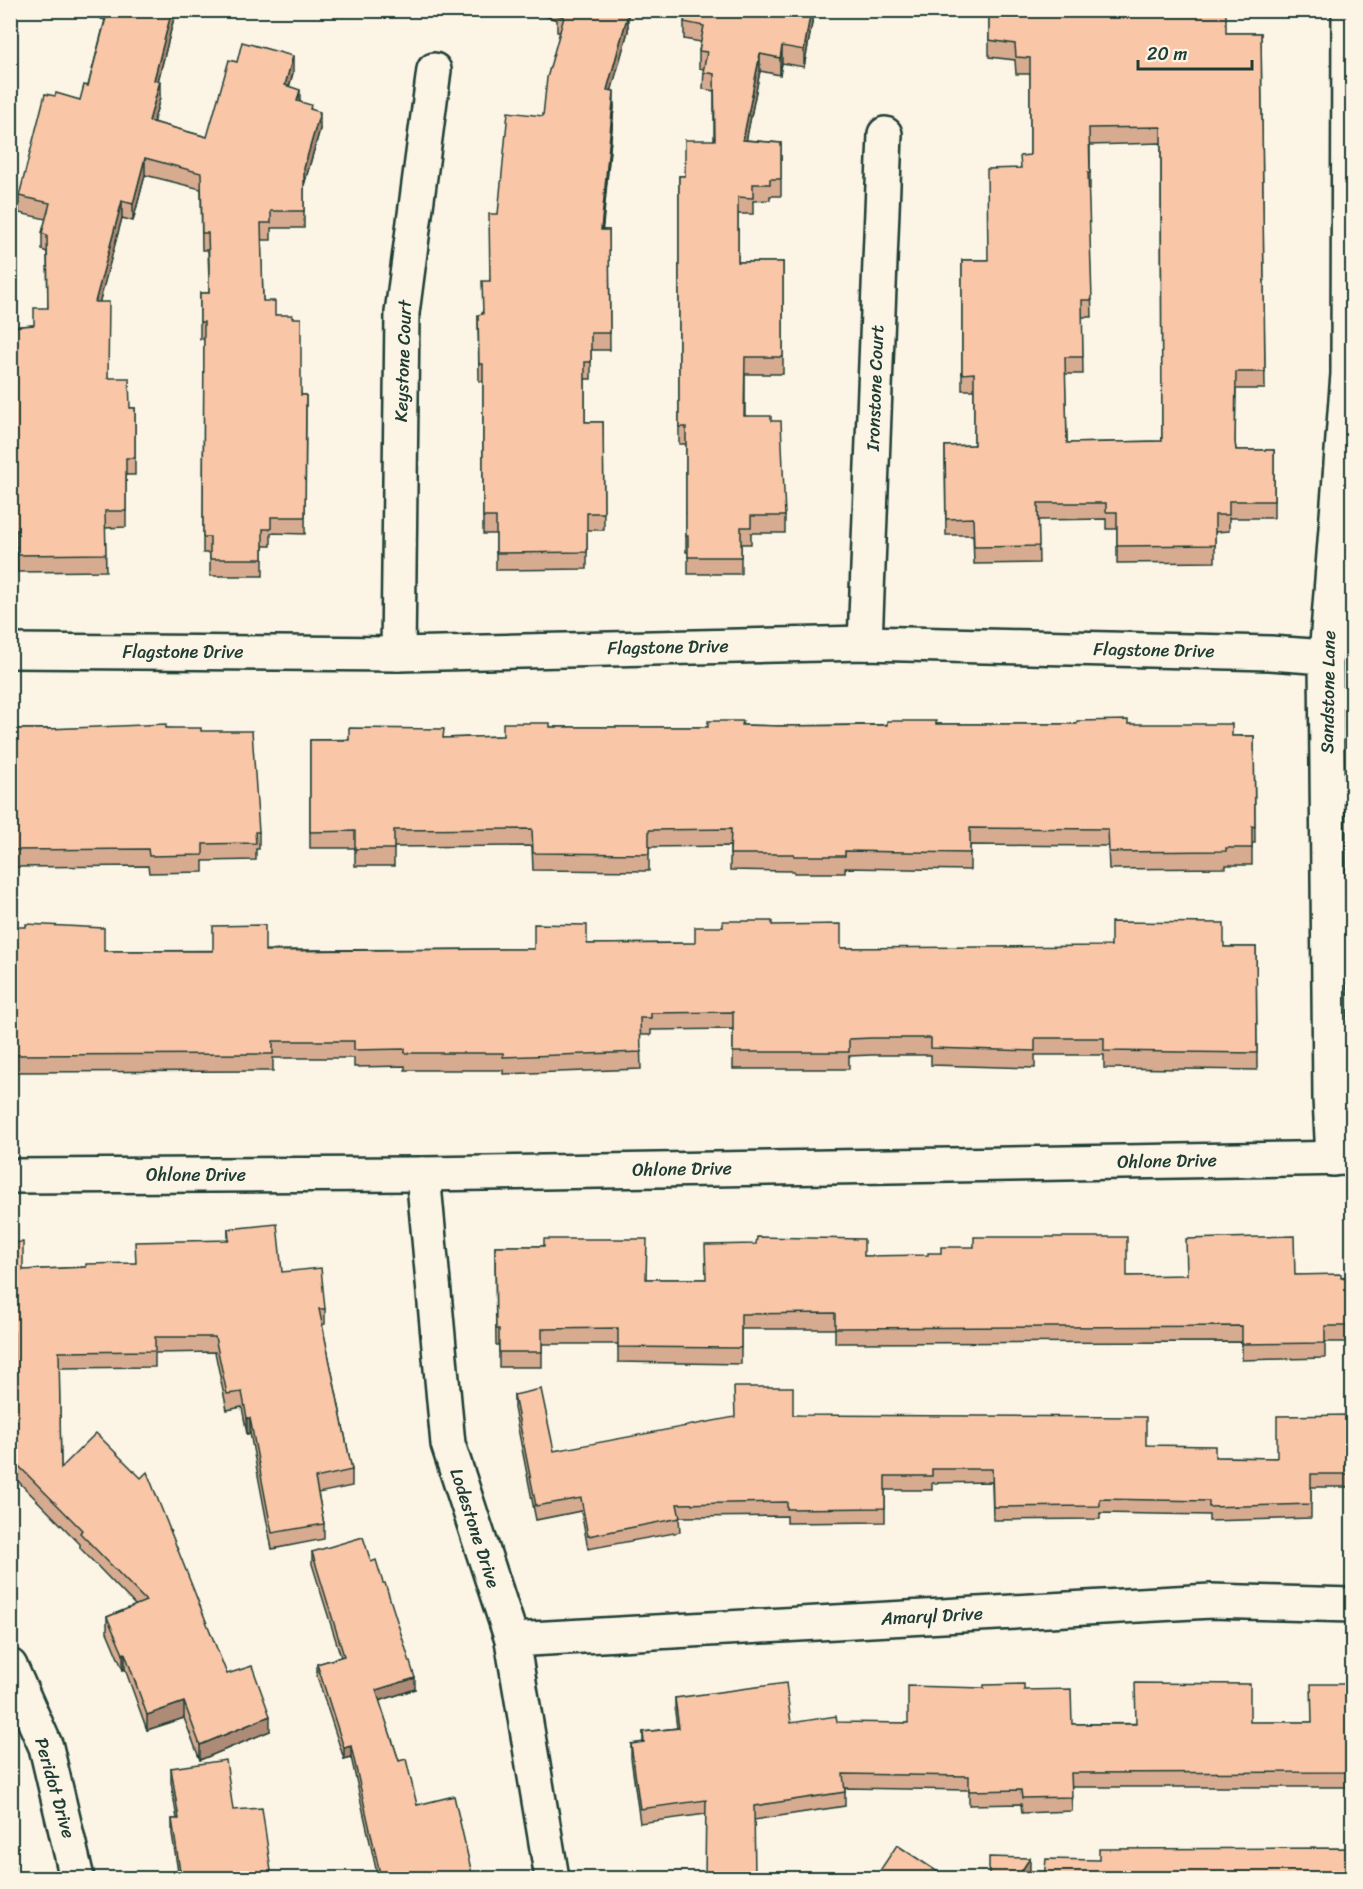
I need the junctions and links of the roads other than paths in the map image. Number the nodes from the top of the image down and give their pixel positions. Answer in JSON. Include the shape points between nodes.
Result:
{"nodes":[{"id":1,"x":1349,"y":10,"type":"edge"},
{"id":2,"x":434,"y":70,"type":"dead end"},
{"id":3,"x":885,"y":134,"type":"dead end"},
{"id":4,"x":865,"y":643,"type":"junction"},
{"id":5,"x":10,"y":651,"type":"edge"},
{"id":6,"x":398,"y":654,"type":"junction"},
{"id":7,"x":1326,"y":657,"type":"junction"},
{"id":8,"x":1343,"y":1158,"type":"edge"},
{"id":9,"x":423,"y":1174,"type":"junction"},
{"id":10,"x":10,"y":1176,"type":"edge"},
{"id":11,"x":1353,"y":1605,"type":"edge"},
{"id":12,"x":512,"y":1640,"type":"junction"},
{"id":13,"x":10,"y":1666,"type":"edge"},
{"id":14,"x":77,"y":1878,"type":"edge"},
{"id":15,"x":552,"y":1878,"type":"edge"}],
"edges":[{"from":1,"to":7,"type":"street","name":"Sandstone Lane","via":[[1348,374]]},
{"from":2,"to":6,"type":"street","name":"Keystone Court","via":[[402,313]]},
{"from":3,"to":4,"type":"street","name":"Ironstone Court"},
{"from":4,"to":6,"type":"street","name":"Flagstone Drive"},
{"from":4,"to":7,"type":"street","name":"Flagstone Drive"},
{"from":5,"to":6,"type":"street","name":"Flagstone Drive"},
{"from":7,"to":8,"type":"street","name":"Sandstone Lane","via":[[1330,1098]]},
{"from":8,"to":9,"type":"street","name":"Ohlone Drive"},
{"from":9,"to":10,"type":"street","name":"Ohlone Drive"},
{"from":9,"to":12,"type":"street","name":"Lodestone Drive","via":[[448,1444]]},
{"from":11,"to":12,"type":"street","name":"Amaryl Drive","via":[[1211,1601]]},
{"from":12,"to":15,"type":"street","name":"Lodestone Drive"},
{"from":13,"to":14,"type":"street","name":"Peridot Drive","via":[[46,1747]]}]}
